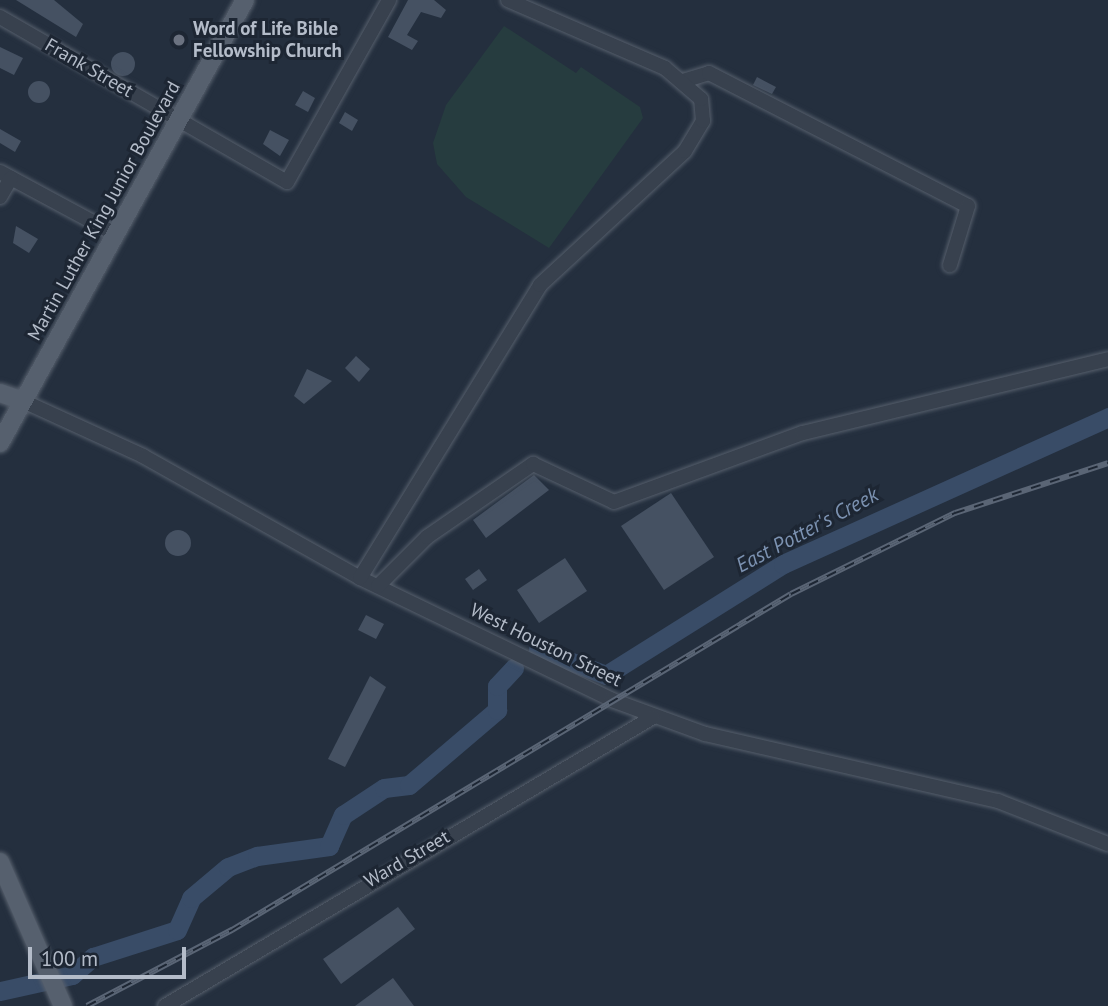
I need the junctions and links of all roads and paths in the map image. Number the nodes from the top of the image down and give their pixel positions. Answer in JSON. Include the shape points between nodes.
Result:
{"nodes":[{"id":1,"x":388,"y":0,"type":"edge"},
{"id":2,"x":508,"y":0,"type":"edge"},
{"id":3,"x":239,"y":2,"type":"edge"},
{"id":4,"x":0,"y":17,"type":"edge"},
{"id":5,"x":683,"y":81,"type":"junction"},
{"id":6,"x":179,"y":120,"type":"junction"},
{"id":7,"x":5,"y":175,"type":"edge"},
{"id":8,"x":0,"y":197,"type":"edge"},
{"id":9,"x":115,"y":233,"type":"junction"},
{"id":10,"x":950,"y":265,"type":"dead end"},
{"id":11,"x":1108,"y":359,"type":"edge"},
{"id":12,"x":0,"y":393,"type":"edge"},
{"id":13,"x":23,"y":401,"type":"junction"},
{"id":14,"x":0,"y":443,"type":"edge"},
{"id":15,"x":360,"y":578,"type":"junction"},
{"id":16,"x":378,"y":586,"type":"junction"},
{"id":17,"x":653,"y":717,"type":"junction"},
{"id":18,"x":1108,"y":844,"type":"edge"},
{"id":19,"x":0,"y":862,"type":"edge"},
{"id":20,"x":63,"y":1006,"type":"edge"},
{"id":21,"x":165,"y":1006,"type":"edge"}],
"edges":[{"from":1,"to":6,"type":"street","name":"Frank Street","via":[[287,182]]},
{"from":2,"to":5,"type":"street","via":[[615,44]]},
{"from":3,"to":6,"type":"main road","name":"Martin Luther King Junior Boulevard"},
{"from":4,"to":6,"type":"street","name":"Frank Street"},
{"from":5,"to":10,"type":"street","via":[[709,73],[968,206]]},
{"from":5,"to":15,"type":"street","via":[[703,106],[693,141],[540,285]]},
{"from":6,"to":9,"type":"main road","name":"Martin Luther King Junior Boulevard"},
{"from":7,"to":8,"type":"street"},
{"from":7,"to":9,"type":"street"},
{"from":9,"to":13,"type":"main road","name":"Martin Luther King Junior Boulevard"},
{"from":11,"to":16,"type":"street","via":[[803,433],[614,502],[533,464],[427,537]]},
{"from":12,"to":13,"type":"main road","name":"West Houston Street"},
{"from":13,"to":14,"type":"main road","name":"Martin Luther King Junior Boulevard"},
{"from":13,"to":15,"type":"street","name":"West Houston Street","via":[[143,456]]},
{"from":15,"to":16,"type":"street","name":"West Houston Street"},
{"from":16,"to":17,"type":"street","name":"West Houston Street"},
{"from":17,"to":18,"type":"street","name":"West Houston Street","via":[[998,802]]},
{"from":17,"to":21,"type":"street","name":"Ward Street"},
{"from":19,"to":20,"type":"main road"}]}
